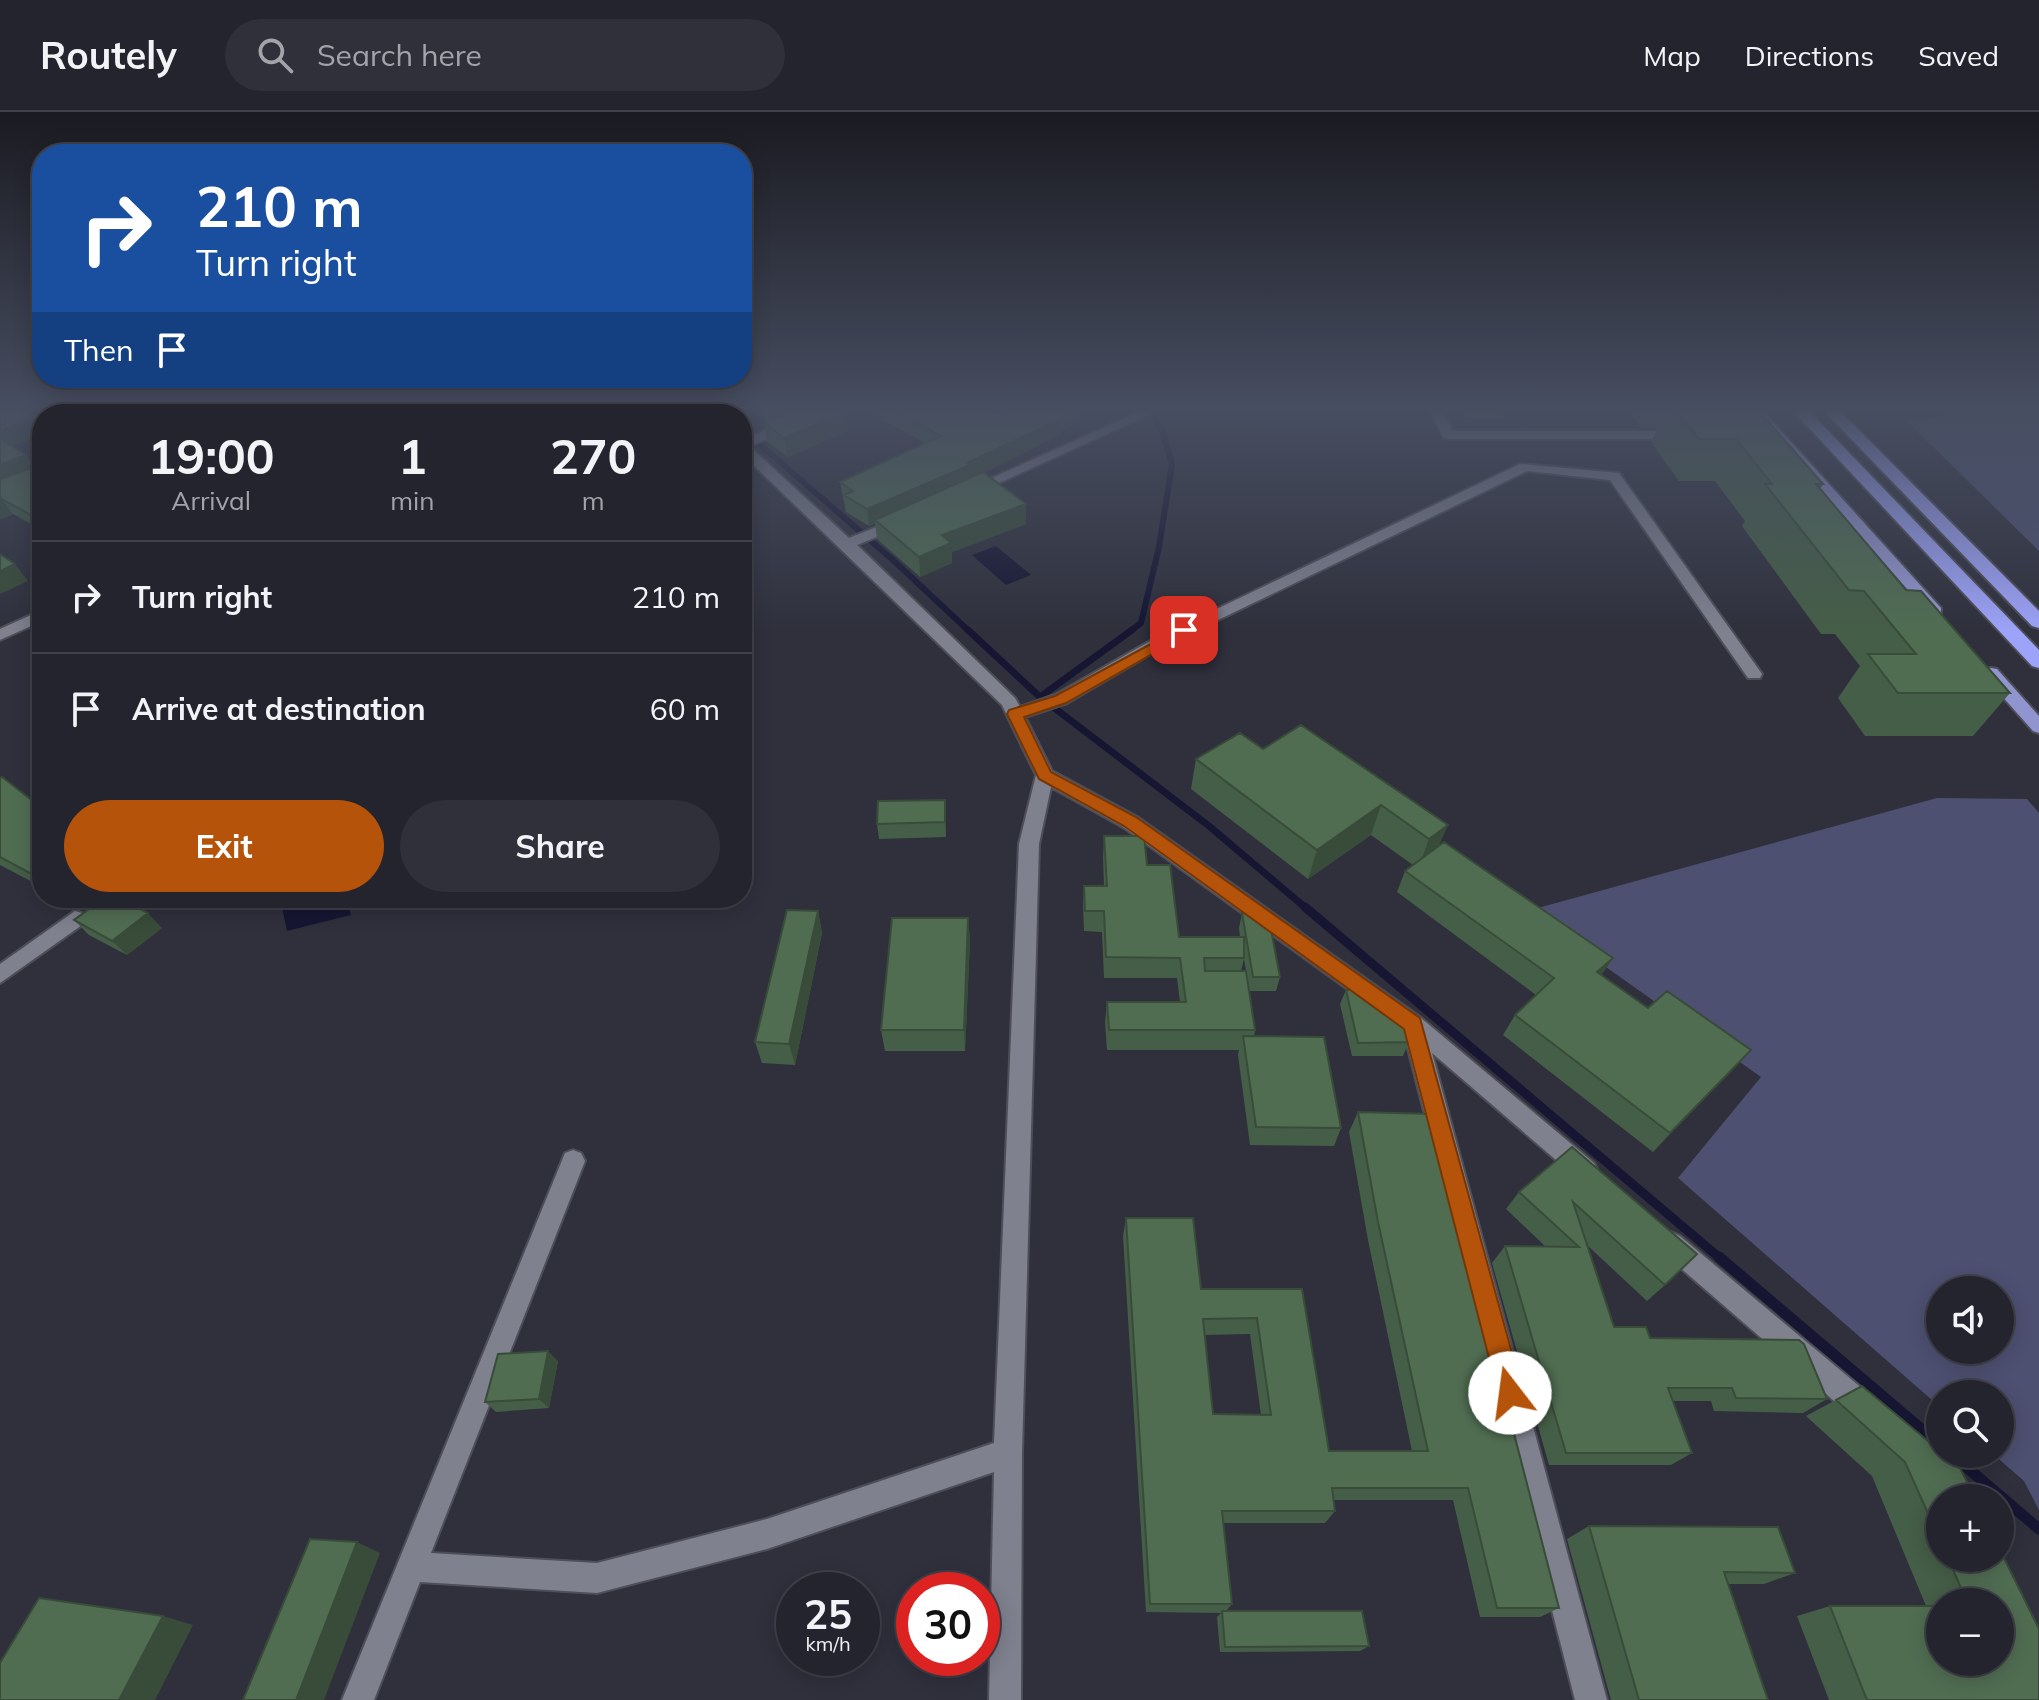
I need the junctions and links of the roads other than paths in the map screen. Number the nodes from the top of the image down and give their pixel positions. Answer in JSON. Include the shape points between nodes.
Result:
{"nodes":[{"id":1,"x":790,"y":485,"type":"edge"},
{"id":2,"x":983,"y":485,"type":"edge"},
{"id":3,"x":1487,"y":485,"type":"edge"},
{"id":4,"x":1620,"y":485,"type":"edge"},
{"id":5,"x":1818,"y":485,"type":"edge"},
{"id":6,"x":1871,"y":485,"type":"edge"},
{"id":7,"x":1905,"y":485,"type":"edge"},
{"id":8,"x":952,"y":499,"type":"edge"},
{"id":9,"x":909,"y":518,"type":"edge"},
{"id":10,"x":847,"y":544,"type":"junction"},
{"id":11,"x":32,"y":620,"type":"edge"},
{"id":12,"x":1945,"y":622,"type":"edge"},
{"id":13,"x":2039,"y":622,"type":"edge"},
{"id":14,"x":0,"y":635,"type":"edge"},
{"id":15,"x":1977,"y":657,"type":"edge"},
{"id":16,"x":2039,"y":662,"type":"edge"},
{"id":17,"x":1754,"y":674,"type":"dead end"},
{"id":18,"x":1015,"y":714,"type":"junction"},
{"id":19,"x":2039,"y":727,"type":"edge"},
{"id":20,"x":1045,"y":775,"type":"junction"},
{"id":21,"x":75,"y":919,"type":"edge"},
{"id":22,"x":0,"y":975,"type":"edge"},
{"id":23,"x":1413,"y":1024,"type":"junction"},
{"id":24,"x":573,"y":1161,"type":"dead end"},
{"id":25,"x":1604,"y":1186,"type":"edge"},
{"id":26,"x":1651,"y":1227,"type":"edge"},
{"id":27,"x":1878,"y":1420,"type":"edge"},
{"id":28,"x":1008,"y":1453,"type":"junction"},
{"id":29,"x":413,"y":1567,"type":"junction"},
{"id":30,"x":358,"y":1700,"type":"edge"},
{"id":31,"x":1005,"y":1700,"type":"edge"},
{"id":32,"x":1591,"y":1700,"type":"edge"}],
"edges":[{"from":1,"to":10,"type":"street"},
{"from":2,"to":8,"type":"street"},
{"from":3,"to":18,"type":"street","via":[[1158,643],[1061,699]]},
{"from":4,"to":17,"type":"street"},
{"from":5,"to":12,"type":"main road"},
{"from":6,"to":16,"type":"highway"},
{"from":7,"to":13,"type":"highway"},
{"from":9,"to":10,"type":"street"},
{"from":10,"to":18,"type":"street","via":[[1009,702]]},
{"from":11,"to":14,"type":"street"},
{"from":15,"to":19,"type":"main road"},
{"from":18,"to":20,"type":"street"},
{"from":20,"to":23,"type":"street","via":[[1130,822]]},
{"from":20,"to":28,"type":"street","via":[[1029,844]]},
{"from":21,"to":22,"type":"street"},
{"from":23,"to":25,"type":"street"},
{"from":23,"to":32,"type":"street"},
{"from":24,"to":29,"type":"street"},
{"from":26,"to":27,"type":"street"},
{"from":28,"to":29,"type":"street","via":[[767,1534],[597,1578]]},
{"from":28,"to":31,"type":"street"},
{"from":29,"to":30,"type":"street"}]}
